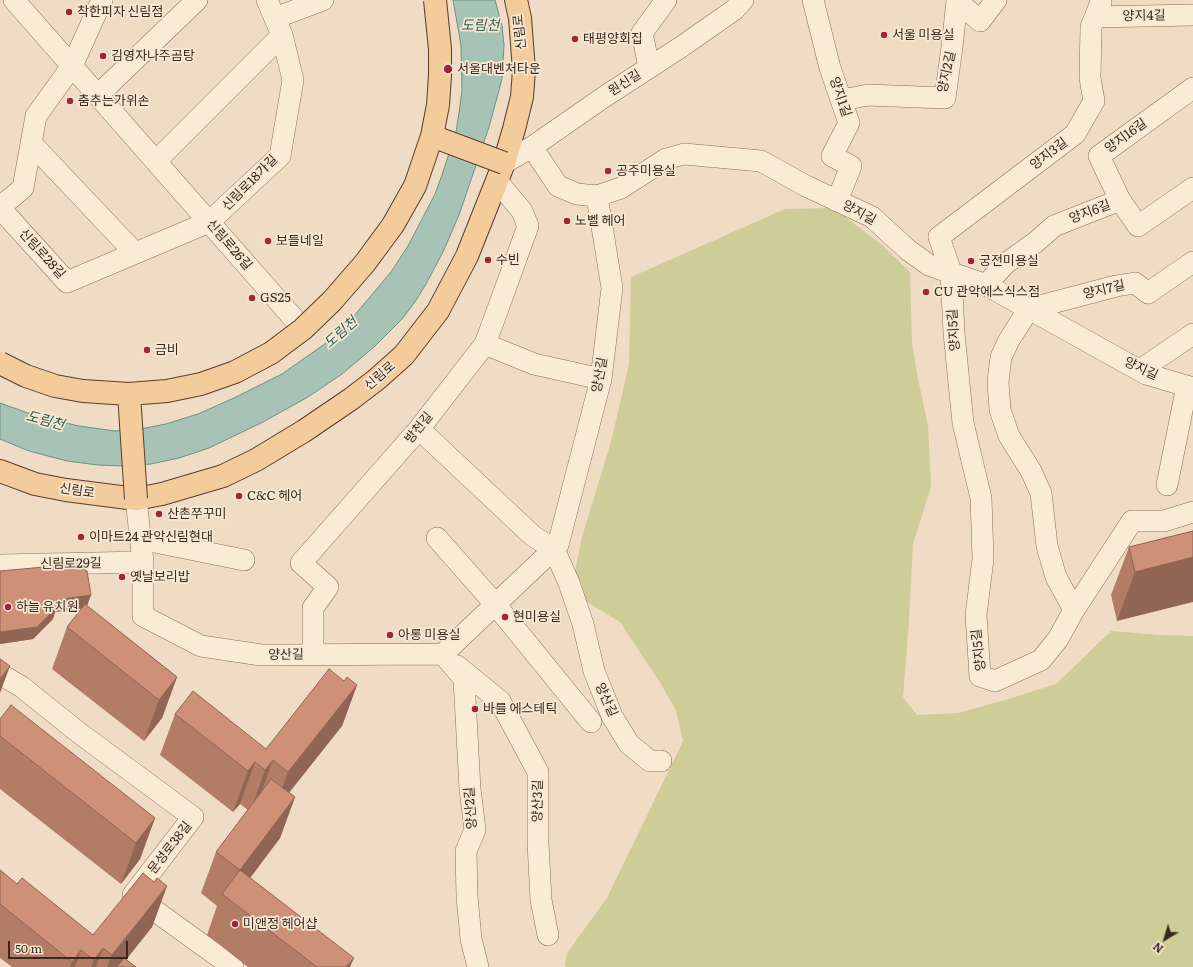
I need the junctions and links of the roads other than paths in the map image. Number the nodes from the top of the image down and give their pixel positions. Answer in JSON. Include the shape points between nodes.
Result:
{"nodes":[{"id":1,"x":14,"y":0,"type":"edge"},
{"id":2,"x":102,"y":0,"type":"edge"},
{"id":3,"x":197,"y":0,"type":"edge"},
{"id":4,"x":323,"y":0,"type":"edge"},
{"id":5,"x":434,"y":0,"type":"edge"},
{"id":6,"x":516,"y":0,"type":"edge"},
{"id":7,"x":666,"y":0,"type":"edge"},
{"id":8,"x":743,"y":0,"type":"edge"},
{"id":9,"x":812,"y":0,"type":"edge"},
{"id":10,"x":996,"y":0,"type":"edge"},
{"id":11,"x":1098,"y":8,"type":"edge"},
{"id":12,"x":1193,"y":15,"type":"edge"},
{"id":13,"x":275,"y":17,"type":"edge"},
{"id":14,"x":72,"y":66,"type":"junction"},
{"id":15,"x":649,"y":68,"type":"junction"},
{"id":16,"x":1193,"y":88,"type":"edge"},
{"id":17,"x":98,"y":95,"type":"junction"},
{"id":18,"x":842,"y":100,"type":"junction"},
{"id":19,"x":432,"y":136,"type":"junction"},
{"id":20,"x":31,"y":143,"type":"junction"},
{"id":21,"x":532,"y":147,"type":"junction"},
{"id":22,"x":156,"y":161,"type":"junction"},
{"id":23,"x":501,"y":172,"type":"junction"},
{"id":24,"x":1193,"y":188,"type":"edge"},
{"id":25,"x":597,"y":196,"type":"junction"},
{"id":26,"x":1120,"y":200,"type":"junction"},
{"id":27,"x":837,"y":201,"type":"junction"},
{"id":28,"x":0,"y":207,"type":"edge"},
{"id":29,"x":209,"y":222,"type":"junction"},
{"id":30,"x":135,"y":254,"type":"junction"},
{"id":31,"x":1193,"y":262,"type":"edge"},
{"id":32,"x":951,"y":272,"type":"junction"},
{"id":33,"x":986,"y":285,"type":"junction"},
{"id":34,"x":1029,"y":309,"type":"junction"},
{"id":35,"x":303,"y":329,"type":"junction"},
{"id":36,"x":1193,"y":334,"type":"edge"},
{"id":37,"x":485,"y":344,"type":"junction"},
{"id":38,"x":0,"y":363,"type":"edge"},
{"id":39,"x":1140,"y":370,"type":"junction"},
{"id":40,"x":601,"y":379,"type":"junction"},
{"id":41,"x":1190,"y":387,"type":"edge"},
{"id":42,"x":129,"y":394,"type":"junction"},
{"id":43,"x":419,"y":429,"type":"junction"},
{"id":44,"x":0,"y":471,"type":"edge"},
{"id":45,"x":1168,"y":485,"type":"dead end"},
{"id":46,"x":136,"y":499,"type":"junction"},
{"id":47,"x":1193,"y":512,"type":"edge"},
{"id":48,"x":436,"y":538,"type":"dead end"},
{"id":49,"x":140,"y":539,"type":"junction"},
{"id":50,"x":554,"y":549,"type":"junction"},
{"id":51,"x":244,"y":560,"type":"dead end"},
{"id":52,"x":143,"y":562,"type":"junction"},
{"id":53,"x":0,"y":565,"type":"edge"},
{"id":54,"x":495,"y":604,"type":"junction"},
{"id":55,"x":1074,"y":610,"type":"junction"},
{"id":56,"x":443,"y":654,"type":"junction"},
{"id":57,"x":313,"y":655,"type":"junction"},
{"id":58,"x":0,"y":674,"type":"edge"},
{"id":59,"x":590,"y":722,"type":"dead end"},
{"id":60,"x":661,"y":761,"type":"dead end"},
{"id":61,"x":548,"y":935,"type":"dead end"},
{"id":62,"x":233,"y":967,"type":"edge"},
{"id":63,"x":478,"y":967,"type":"edge"}],
"edges":[{"from":1,"to":14,"type":"street","name":"신림로26길"},
{"from":2,"to":14,"type":"street","name":"신림로28길"},
{"from":3,"to":17,"type":"street"},
{"from":4,"to":13,"type":"street"},
{"from":5,"to":19,"type":"main road","bridge":true,"via":[[438,22],[440,76]]},
{"from":6,"to":23,"type":"main road","name":"신림로","via":[[524,70],[514,129]]},
{"from":7,"to":15,"type":"street","via":[[642,33]]},
{"from":8,"to":15,"type":"street","name":"원신길","via":[[728,14]]},
{"from":9,"to":18,"type":"street","name":"양지1길","via":[[830,68]]},
{"from":10,"to":18,"type":"street","name":"양지2길","via":[[980,21],[958,1],[944,98],[868,95]]},
{"from":11,"to":12,"type":"street","name":"양지4길"},
{"from":11,"to":32,"type":"street","name":"양지3길","via":[[1091,27],[1090,78],[1094,101],[1075,134],[939,236]]},
{"from":13,"to":22,"type":"street"},
{"from":13,"to":29,"type":"street","name":"신림로18가길","via":[[293,80],[280,156]]},
{"from":14,"to":17,"type":"street","name":"신림로26길"},
{"from":14,"to":20,"type":"street","name":"신림로28길","via":[[36,116]]},
{"from":15,"to":21,"type":"street","name":"원신길"},
{"from":16,"to":26,"type":"street","name":"양지16길","via":[[1099,156]]},
{"from":17,"to":22,"type":"street","name":"신림로26길"},
{"from":18,"to":27,"type":"street","name":"양지1길","via":[[849,123],[832,156],[852,166]]},
{"from":19,"to":23,"type":"main road","bridge":true},
{"from":19,"to":35,"type":"main road","bridge":true,"via":[[415,186],[393,225],[365,263]]},
{"from":20,"to":28,"type":"street","name":"신림로28길","via":[[23,188]]},
{"from":20,"to":30,"type":"street"},
{"from":21,"to":23,"type":"street","name":"원신길"},
{"from":21,"to":25,"type":"street","name":"양지길","via":[[558,186],[577,194]]},
{"from":22,"to":29,"type":"street","name":"신림로26길"},
{"from":23,"to":37,"type":"street","name":"방천길","via":[[528,226]]},
{"from":23,"to":46,"type":"main road","name":"신림로","via":[[467,256],[438,311],[404,355],[351,399],[256,460],[222,476]]},
{"from":24,"to":26,"type":"street","name":"양지6길","via":[[1138,226]]},
{"from":25,"to":27,"type":"street","name":"양지길","via":[[621,188],[666,159],[684,154],[761,160]]},
{"from":25,"to":40,"type":"street","name":"양산길","via":[[612,288]]},
{"from":26,"to":33,"type":"street","name":"양지6길","via":[[1054,226],[1005,264]]},
{"from":27,"to":32,"type":"street","name":"양지길","via":[[872,218],[929,265]]},
{"from":28,"to":30,"type":"street","name":"신림로28길","via":[[67,282]]},
{"from":29,"to":30,"type":"street","name":"신림로28길"},
{"from":29,"to":35,"type":"street","name":"신림로26길"},
{"from":31,"to":34,"type":"street","name":"양지7길","via":[[1148,293],[1134,283]]},
{"from":32,"to":33,"type":"street","name":"양지길"},
{"from":32,"to":55,"type":"street","name":"양지5길","via":[[963,423],[981,498],[983,559],[976,615],[980,676],[995,681],[1042,660],[1058,639]]},
{"from":33,"to":34,"type":"street","name":"양지길"},
{"from":34,"to":39,"type":"street","name":"양지길"},
{"from":34,"to":55,"type":"street","via":[[1001,357],[998,382],[1000,410],[1009,436],[1031,471],[1041,493],[1047,546],[1056,577]]},
{"from":35,"to":42,"type":"main road","bridge":true,"via":[[271,353],[235,372],[201,384],[168,391]]},
{"from":36,"to":39,"type":"street"},
{"from":37,"to":40,"type":"street","via":[[534,364]]},
{"from":37,"to":43,"type":"street","name":"방천길"},
{"from":38,"to":42,"type":"main road","bridge":true,"via":[[55,386]]},
{"from":39,"to":41,"type":"street","name":"양지길"},
{"from":40,"to":50,"type":"street","name":"양산길","via":[[558,545]]},
{"from":41,"to":45,"type":"street","name":"양지길"},
{"from":42,"to":46,"type":"main road","bridge":true},
{"from":43,"to":50,"type":"street","via":[[533,536]]},
{"from":43,"to":57,"type":"street","name":"방천길","via":[[301,563],[328,587],[313,608]]},
{"from":44,"to":46,"type":"main road","name":"신림로","via":[[35,484]]},
{"from":46,"to":49,"type":"street","name":"양산길"},
{"from":47,"to":55,"type":"street","via":[[1164,521],[1132,520]]},
{"from":48,"to":54,"type":"street","name":"양산길"},
{"from":49,"to":51,"type":"street"},
{"from":49,"to":52,"type":"street","name":"양산길"},
{"from":50,"to":54,"type":"street","name":"양산길"},
{"from":50,"to":60,"type":"street","name":"양산길","via":[[570,583],[594,671],[612,716],[629,744],[650,761]]},
{"from":52,"to":53,"type":"street","name":"신림로29길"},
{"from":52,"to":57,"type":"street","name":"양산길","via":[[143,616],[201,646],[261,655]]},
{"from":54,"to":56,"type":"street","name":"양산길"},
{"from":54,"to":59,"type":"street","name":"양산길"},
{"from":56,"to":57,"type":"street","name":"양산길"},
{"from":56,"to":61,"type":"street","name":"양산3길","via":[[500,701],[538,772],[541,900]]},
{"from":56,"to":63,"type":"street","name":"양산2길","via":[[464,679],[470,789],[475,830],[466,850],[467,896],[471,940]]},
{"from":58,"to":62,"type":"street","name":"문성로38길","via":[[22,687],[78,732],[194,817],[133,895]]}]}
